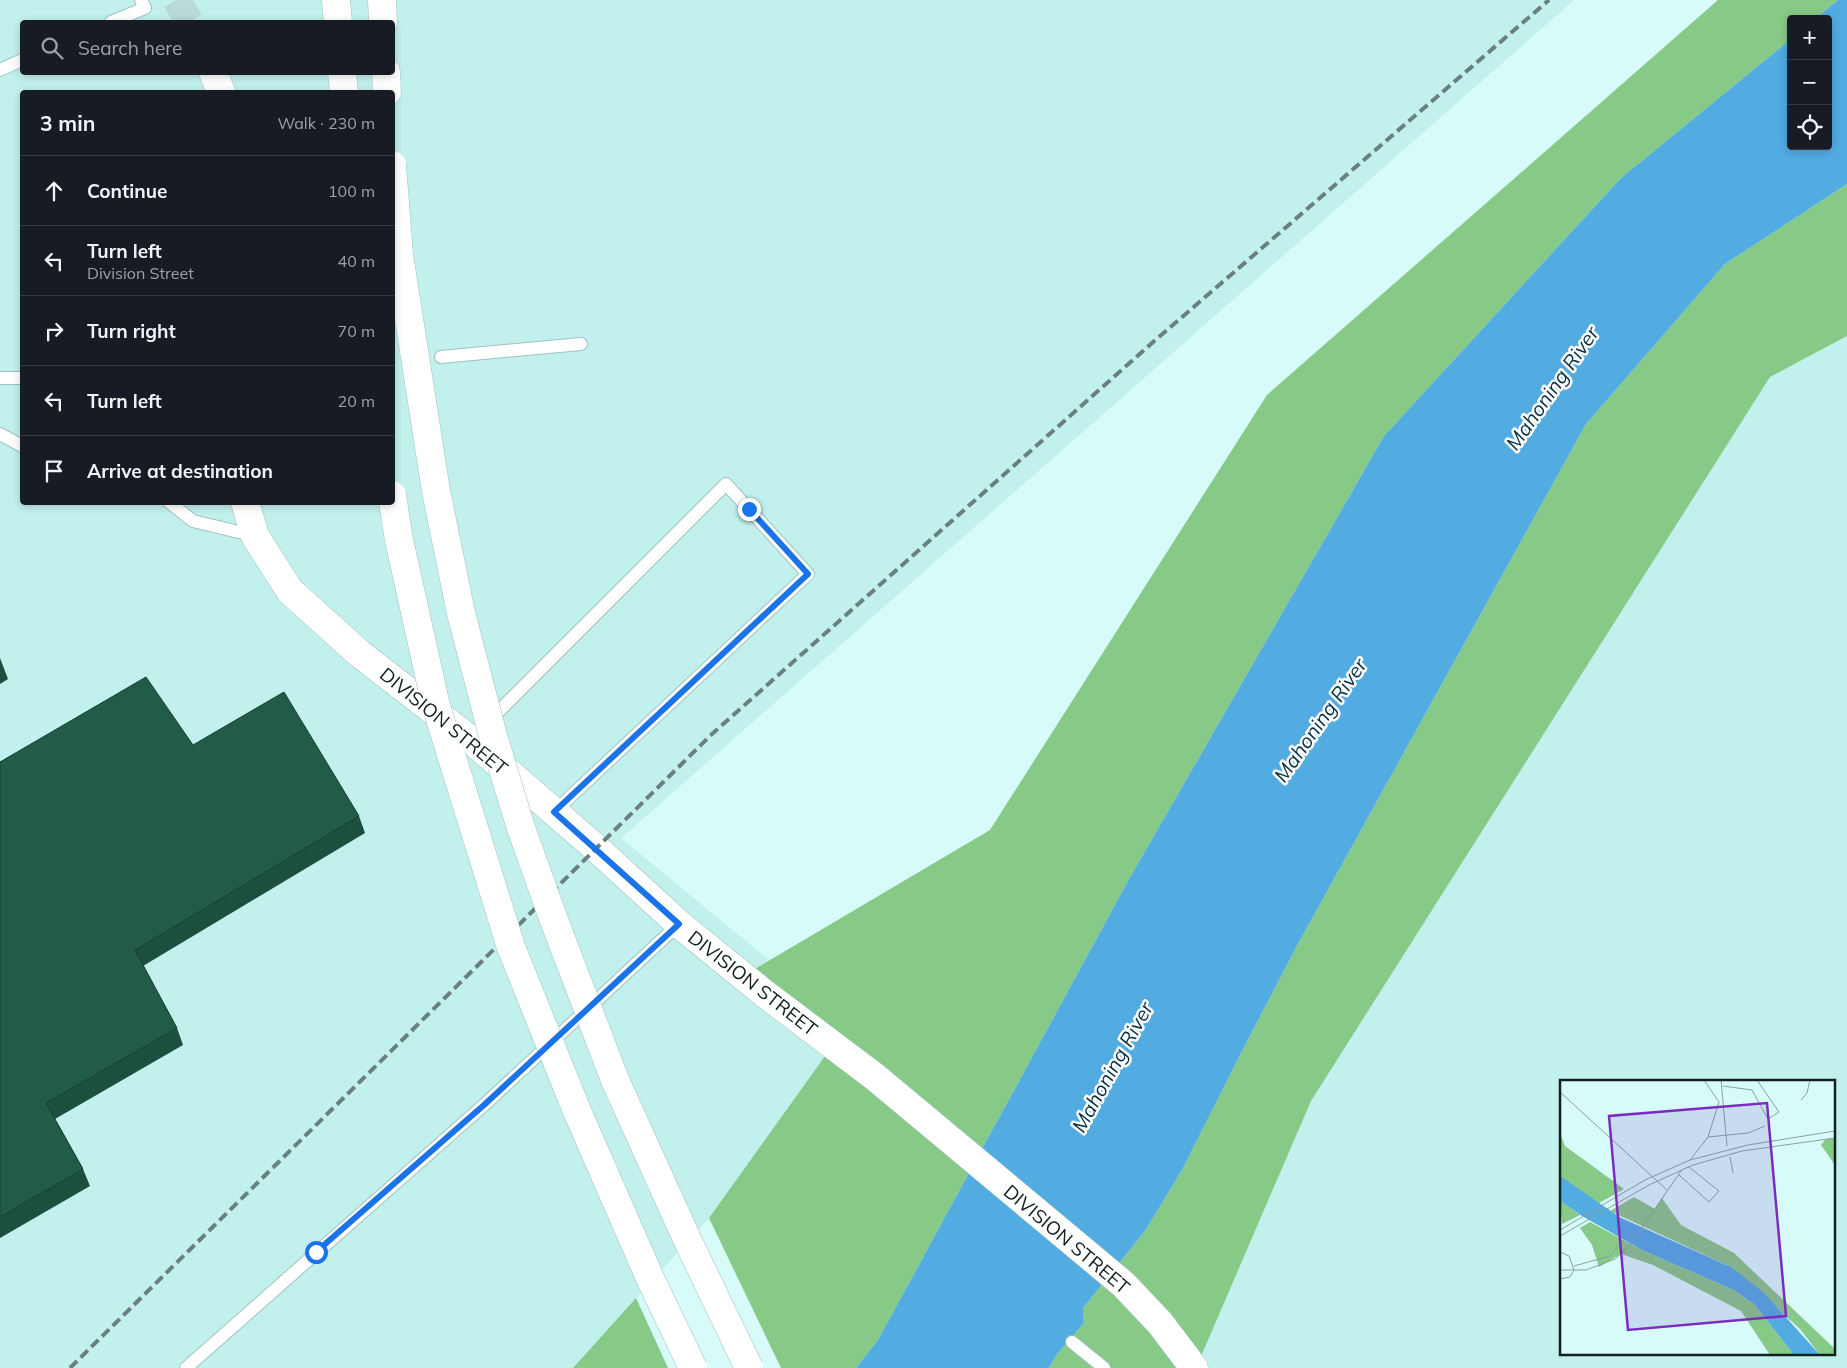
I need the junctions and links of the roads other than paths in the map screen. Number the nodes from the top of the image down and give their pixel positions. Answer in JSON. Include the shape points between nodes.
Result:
{"nodes":[{"id":1,"x":141,"y":0,"type":"edge"},
{"id":2,"x":336,"y":0,"type":"edge"},
{"id":3,"x":382,"y":0,"type":"edge"},
{"id":4,"x":116,"y":20,"type":"edge"},
{"id":5,"x":338,"y":20,"type":"edge"},
{"id":6,"x":383,"y":20,"type":"edge"},
{"id":7,"x":20,"y":61,"type":"edge"},
{"id":8,"x":0,"y":70,"type":"edge"},
{"id":9,"x":214,"y":75,"type":"edge"},
{"id":10,"x":342,"y":75,"type":"edge"},
{"id":11,"x":386,"y":75,"type":"edge"},
{"id":12,"x":220,"y":90,"type":"edge"},
{"id":13,"x":344,"y":90,"type":"edge"},
{"id":14,"x":387,"y":90,"type":"edge"},
{"id":15,"x":395,"y":204,"type":"edge"},
{"id":16,"x":580,"y":344,"type":"dead end"},
{"id":17,"x":441,"y":357,"type":"dead end"},
{"id":18,"x":12,"y":378,"type":"edge"},
{"id":19,"x":0,"y":386,"type":"edge"},
{"id":20,"x":0,"y":434,"type":"edge"},
{"id":21,"x":20,"y":445,"type":"edge"},
{"id":22,"x":173,"y":505,"type":"edge"},
{"id":23,"x":246,"y":505,"type":"edge"},
{"id":24,"x":394,"y":505,"type":"edge"},
{"id":25,"x":255,"y":536,"type":"junction"},
{"id":26,"x":471,"y":740,"type":"junction"},
{"id":27,"x":554,"y":812,"type":"junction"},
{"id":28,"x":679,"y":924,"type":"junction"},
{"id":29,"x":1072,"y":1342,"type":"dead end"},
{"id":30,"x":186,"y":1368,"type":"edge"},
{"id":31,"x":694,"y":1368,"type":"edge"},
{"id":32,"x":749,"y":1368,"type":"edge"},
{"id":33,"x":1104,"y":1368,"type":"edge"},
{"id":34,"x":1194,"y":1368,"type":"edge"}],
"edges":[{"from":1,"to":4,"type":"lane","via":[[145,8]]},
{"from":2,"to":5,"type":"main road"},
{"from":3,"to":6,"type":"main road"},
{"from":7,"to":8,"type":"lane"},
{"from":9,"to":12,"type":"main road"},
{"from":10,"to":13,"type":"main road"},
{"from":11,"to":14,"type":"main road"},
{"from":15,"to":32,"type":"main road","bridge":true,"via":[[399,255],[447,552],[493,736],[520,825],[615,1080]]},
{"from":16,"to":17,"type":"lane"},
{"from":18,"to":19,"type":"lane"},
{"from":20,"to":21,"type":"lane"},
{"from":22,"to":25,"type":"lane","via":[[193,521]]},
{"from":23,"to":25,"type":"main road","name":"DIVISION STREET"},
{"from":24,"to":31,"type":"main road","bridge":true,"via":[[436,706],[511,947],[577,1111],[650,1278]]},
{"from":25,"to":26,"type":"main road","name":"DIVISION STREET","via":[[290,591],[360,654]]},
{"from":26,"to":27,"type":"main road","name":"DIVISION STREET"},
{"from":26,"to":27,"type":"lane","via":[[726,484],[808,574]]},
{"from":27,"to":28,"type":"main road","name":"DIVISION STREET"},
{"from":28,"to":30,"type":"lane","via":[[484,1105]]},
{"from":28,"to":34,"type":"main road","name":"DIVISION STREET","via":[[875,1077],[1123,1284],[1160,1323]]},
{"from":29,"to":33,"type":"lane"}]}
